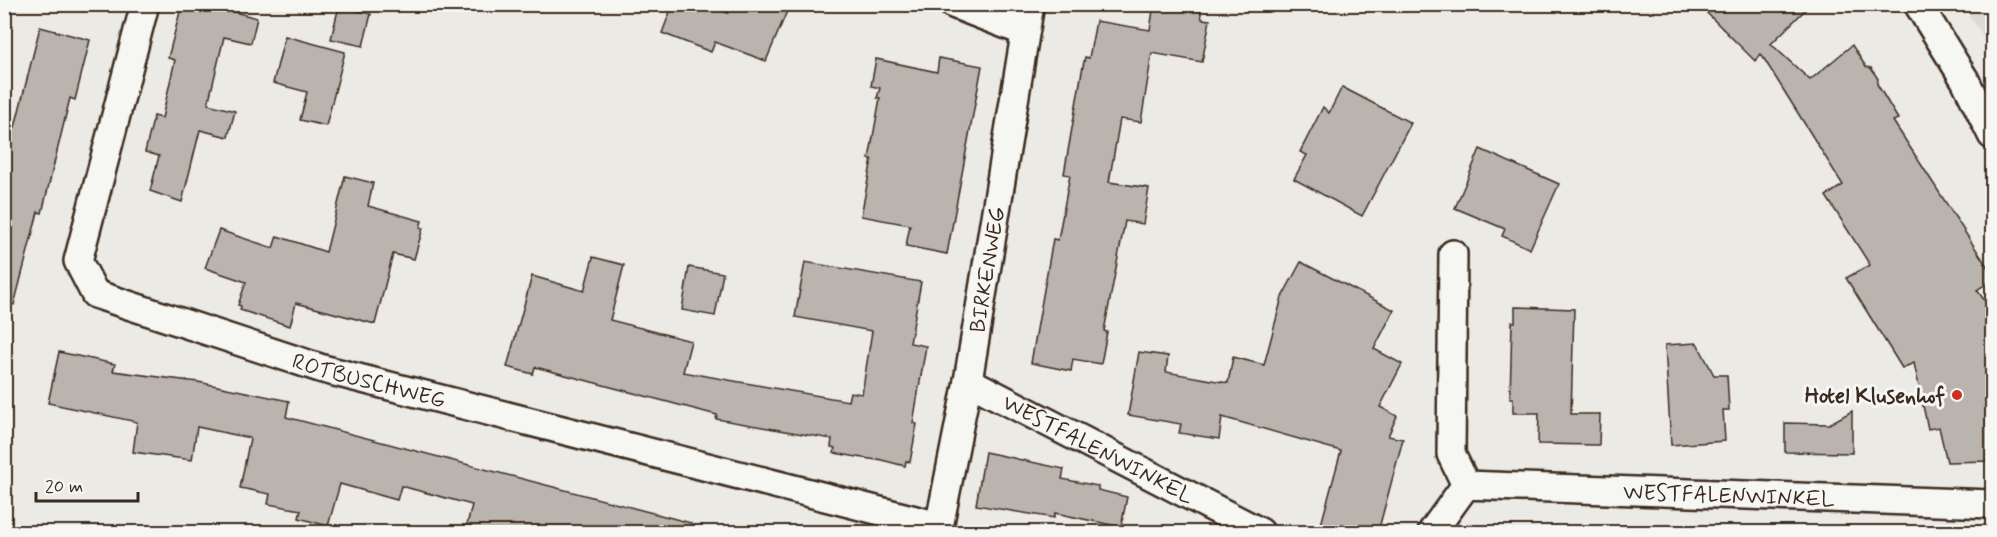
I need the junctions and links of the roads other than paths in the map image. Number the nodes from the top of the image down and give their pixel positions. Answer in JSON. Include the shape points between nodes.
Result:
{"nodes":[{"id":1,"x":145,"y":4,"type":"edge"},
{"id":2,"x":953,"y":4,"type":"edge"},
{"id":3,"x":1030,"y":4,"type":"edge"},
{"id":4,"x":1918,"y":4,"type":"edge"},
{"id":5,"x":1025,"y":32,"type":"junction"},
{"id":6,"x":1992,"y":135,"type":"edge"},
{"id":7,"x":1453,"y":254,"type":"dead end"},
{"id":8,"x":968,"y":381,"type":"junction"},
{"id":9,"x":1466,"y":485,"type":"junction"},
{"id":10,"x":1992,"y":504,"type":"edge"},
{"id":11,"x":938,"y":529,"type":"edge"},
{"id":12,"x":1260,"y":532,"type":"edge"},
{"id":13,"x":1432,"y":532,"type":"edge"}],
"edges":[{"from":1,"to":11,"type":"street","name":"ROTBUSCHWEG","via":[[78,261],[95,294],[323,369]]},
{"from":2,"to":5,"type":"street"},
{"from":3,"to":5,"type":"street","name":"BIRKENWEG"},
{"from":4,"to":6,"type":"street","via":[[1965,80]]},
{"from":5,"to":8,"type":"street","name":"BIRKENWEG"},
{"from":7,"to":9,"type":"street","via":[[1451,454]]},
{"from":8,"to":11,"type":"street","name":"BIRKENWEG"},
{"from":8,"to":12,"type":"street","name":"WESTFALENWINKEL"},
{"from":9,"to":10,"type":"street","name":"WESTFALENWINKEL"},
{"from":9,"to":13,"type":"street"}]}
